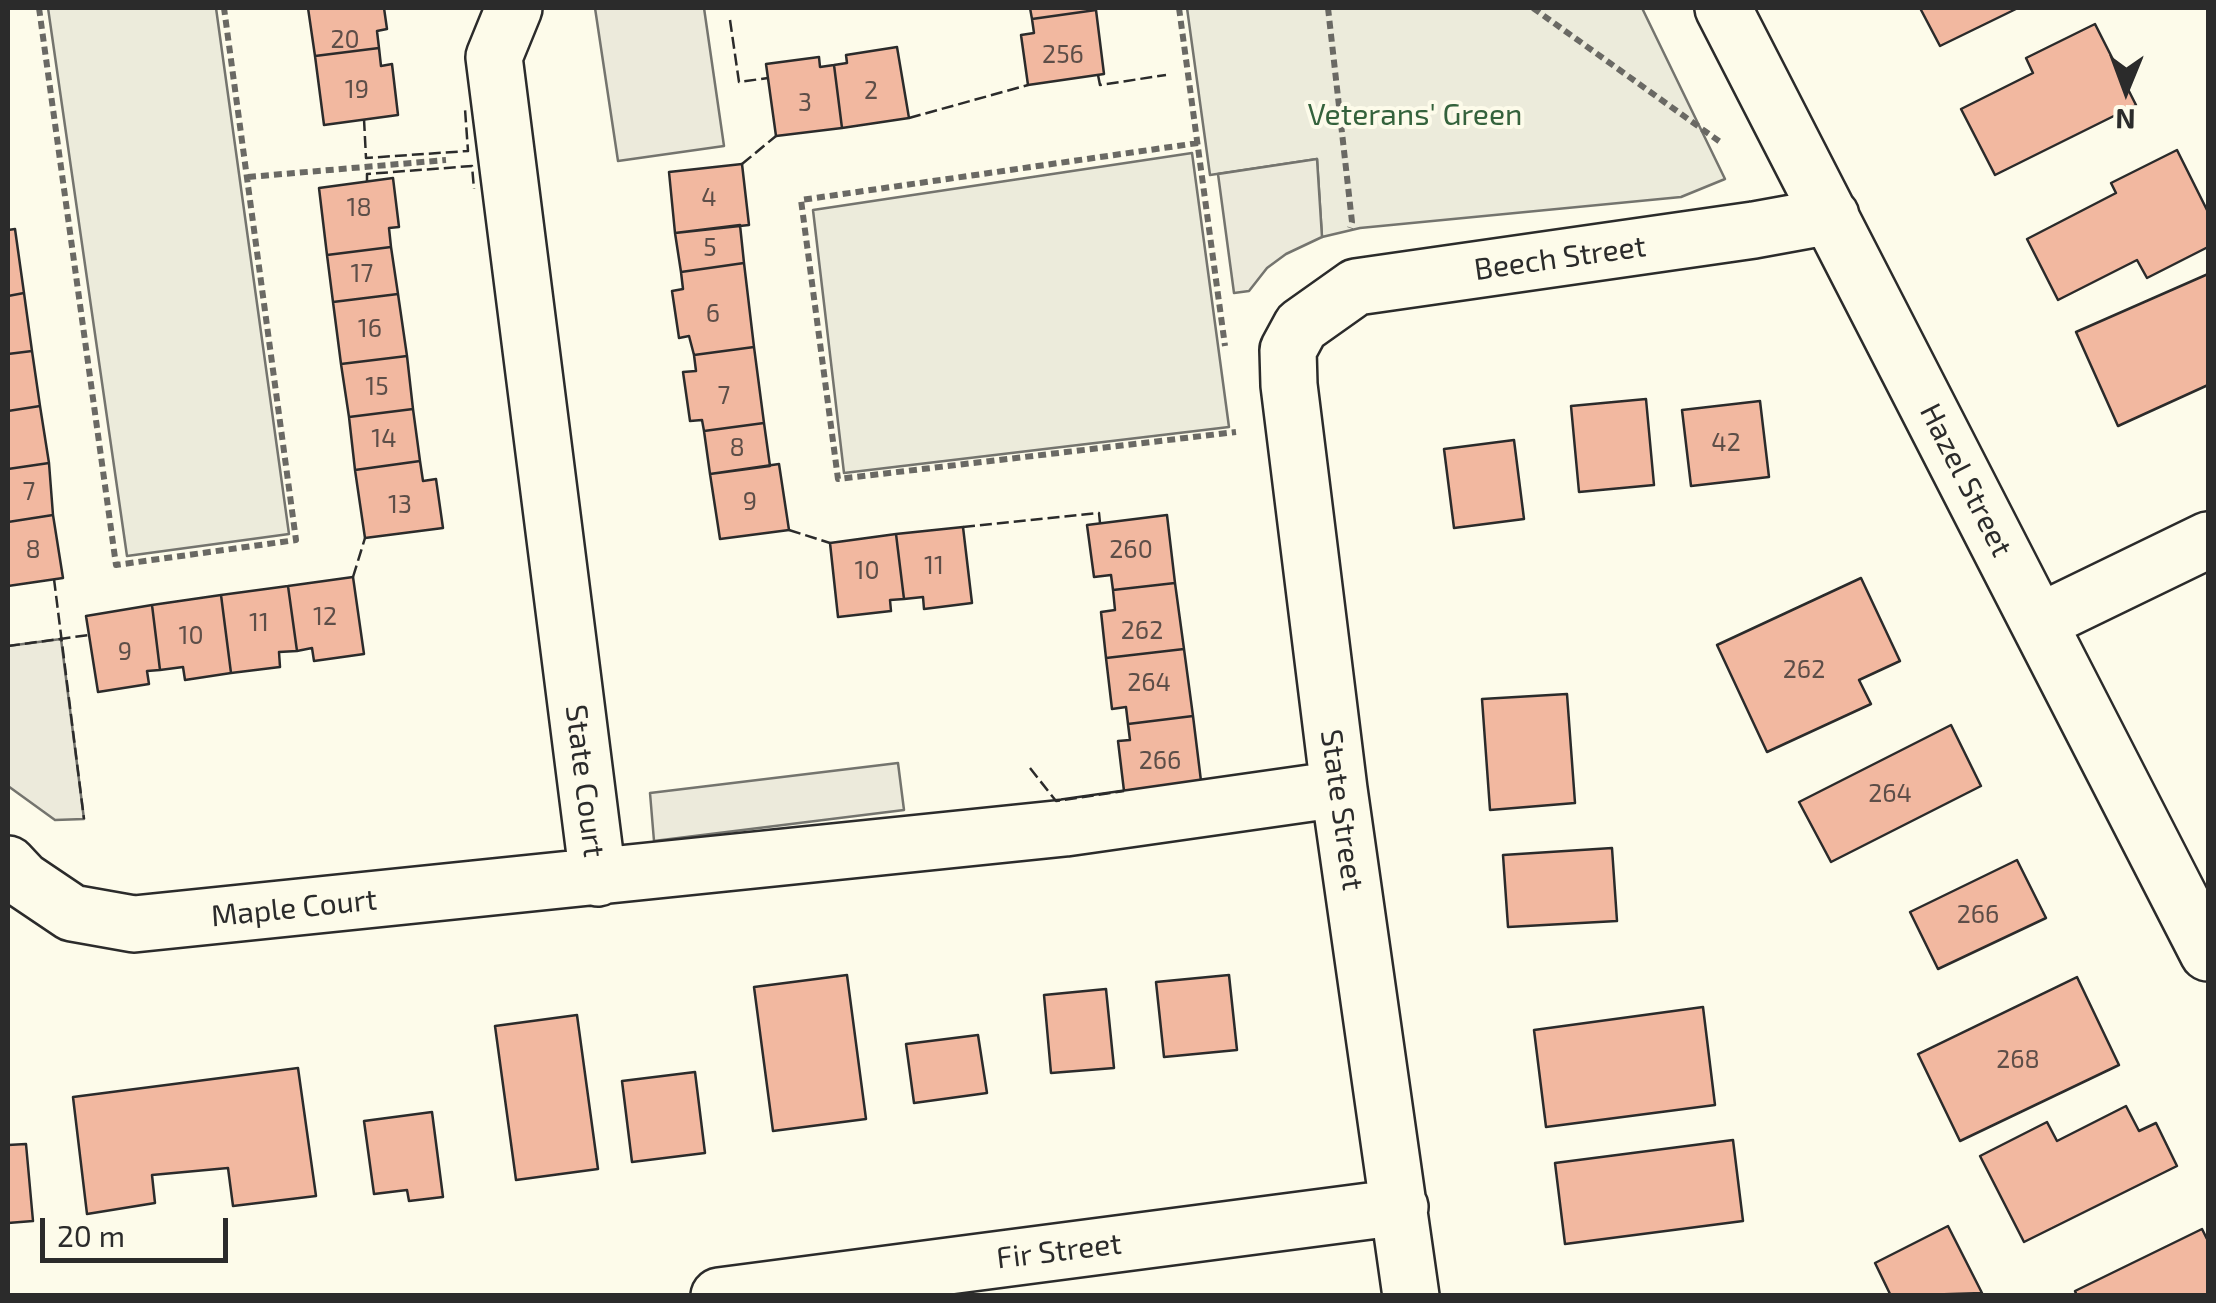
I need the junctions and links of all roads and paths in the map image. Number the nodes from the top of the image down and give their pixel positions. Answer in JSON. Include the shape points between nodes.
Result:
{"nodes":[{"id":1,"x":40,"y":8,"type":"edge"},
{"id":2,"x":224,"y":8,"type":"edge"},
{"id":3,"x":514,"y":8,"type":"edge"},
{"id":4,"x":1180,"y":8,"type":"edge"},
{"id":5,"x":1328,"y":8,"type":"edge"},
{"id":6,"x":1533,"y":8,"type":"edge"},
{"id":7,"x":1723,"y":8,"type":"edge"},
{"id":8,"x":1198,"y":144,"type":"junction"},
{"id":9,"x":1728,"y":148,"type":"dead end"},
{"id":10,"x":504,"y":155,"type":"junction"},
{"id":11,"x":248,"y":177,"type":"junction"},
{"id":12,"x":1831,"y":216,"type":"junction"},
{"id":13,"x":1350,"y":228,"type":"dead end"},
{"id":14,"x":1300,"y":326,"type":"joint"},
{"id":15,"x":1226,"y":356,"type":"dead end"},
{"id":16,"x":1234,"y":413,"type":"dead end"},
{"id":17,"x":2208,"y":540,"type":"edge"},
{"id":18,"x":2039,"y":622,"type":"junction"},
{"id":19,"x":1338,"y":790,"type":"junction"},
{"id":20,"x":8,"y":864,"type":"edge"},
{"id":21,"x":598,"y":878,"type":"junction"},
{"id":22,"x":2208,"y":953,"type":"edge"},
{"id":23,"x":1400,"y":1207,"type":"junction"},
{"id":24,"x":718,"y":1296,"type":"edge"},
{"id":25,"x":1411,"y":1296,"type":"edge"}],
"edges":[{"from":1,"to":11,"type":"path","via":[[116,565],[296,540]]},
{"from":2,"to":11,"type":"path"},
{"from":3,"to":10,"type":"street","name":"State Court","via":[[494,57]]},
{"from":4,"to":8,"type":"path"},
{"from":5,"to":13,"type":"path"},
{"from":6,"to":9,"type":"path"},
{"from":7,"to":12,"type":"street","name":"Hazel Street"},
{"from":8,"to":15,"type":"path"},
{"from":8,"to":16,"type":"path","via":[[801,200],[838,479],[1236,432]]},
{"from":10,"to":11,"type":"path"},
{"from":10,"to":21,"type":"street","name":"State Court"},
{"from":12,"to":14,"type":"street","name":"Beech Street","via":[[1356,286]]},
{"from":12,"to":18,"type":"street","name":"Hazel Street"},
{"from":14,"to":19,"type":"street","name":"State Street","via":[[1288,350],[1289,385]]},
{"from":17,"to":18,"type":"street"},
{"from":18,"to":22,"type":"street","name":"Hazel Street"},
{"from":19,"to":21,"type":"street","name":"State Court","via":[[1064,828]]},
{"from":19,"to":23,"type":"street","name":"State Street"},
{"from":20,"to":21,"type":"street","name":"Maple Court","via":[[72,913],[134,924]]},
{"from":23,"to":24,"type":"street","name":"Fir Street"},
{"from":23,"to":25,"type":"street","name":"State Street"}]}
